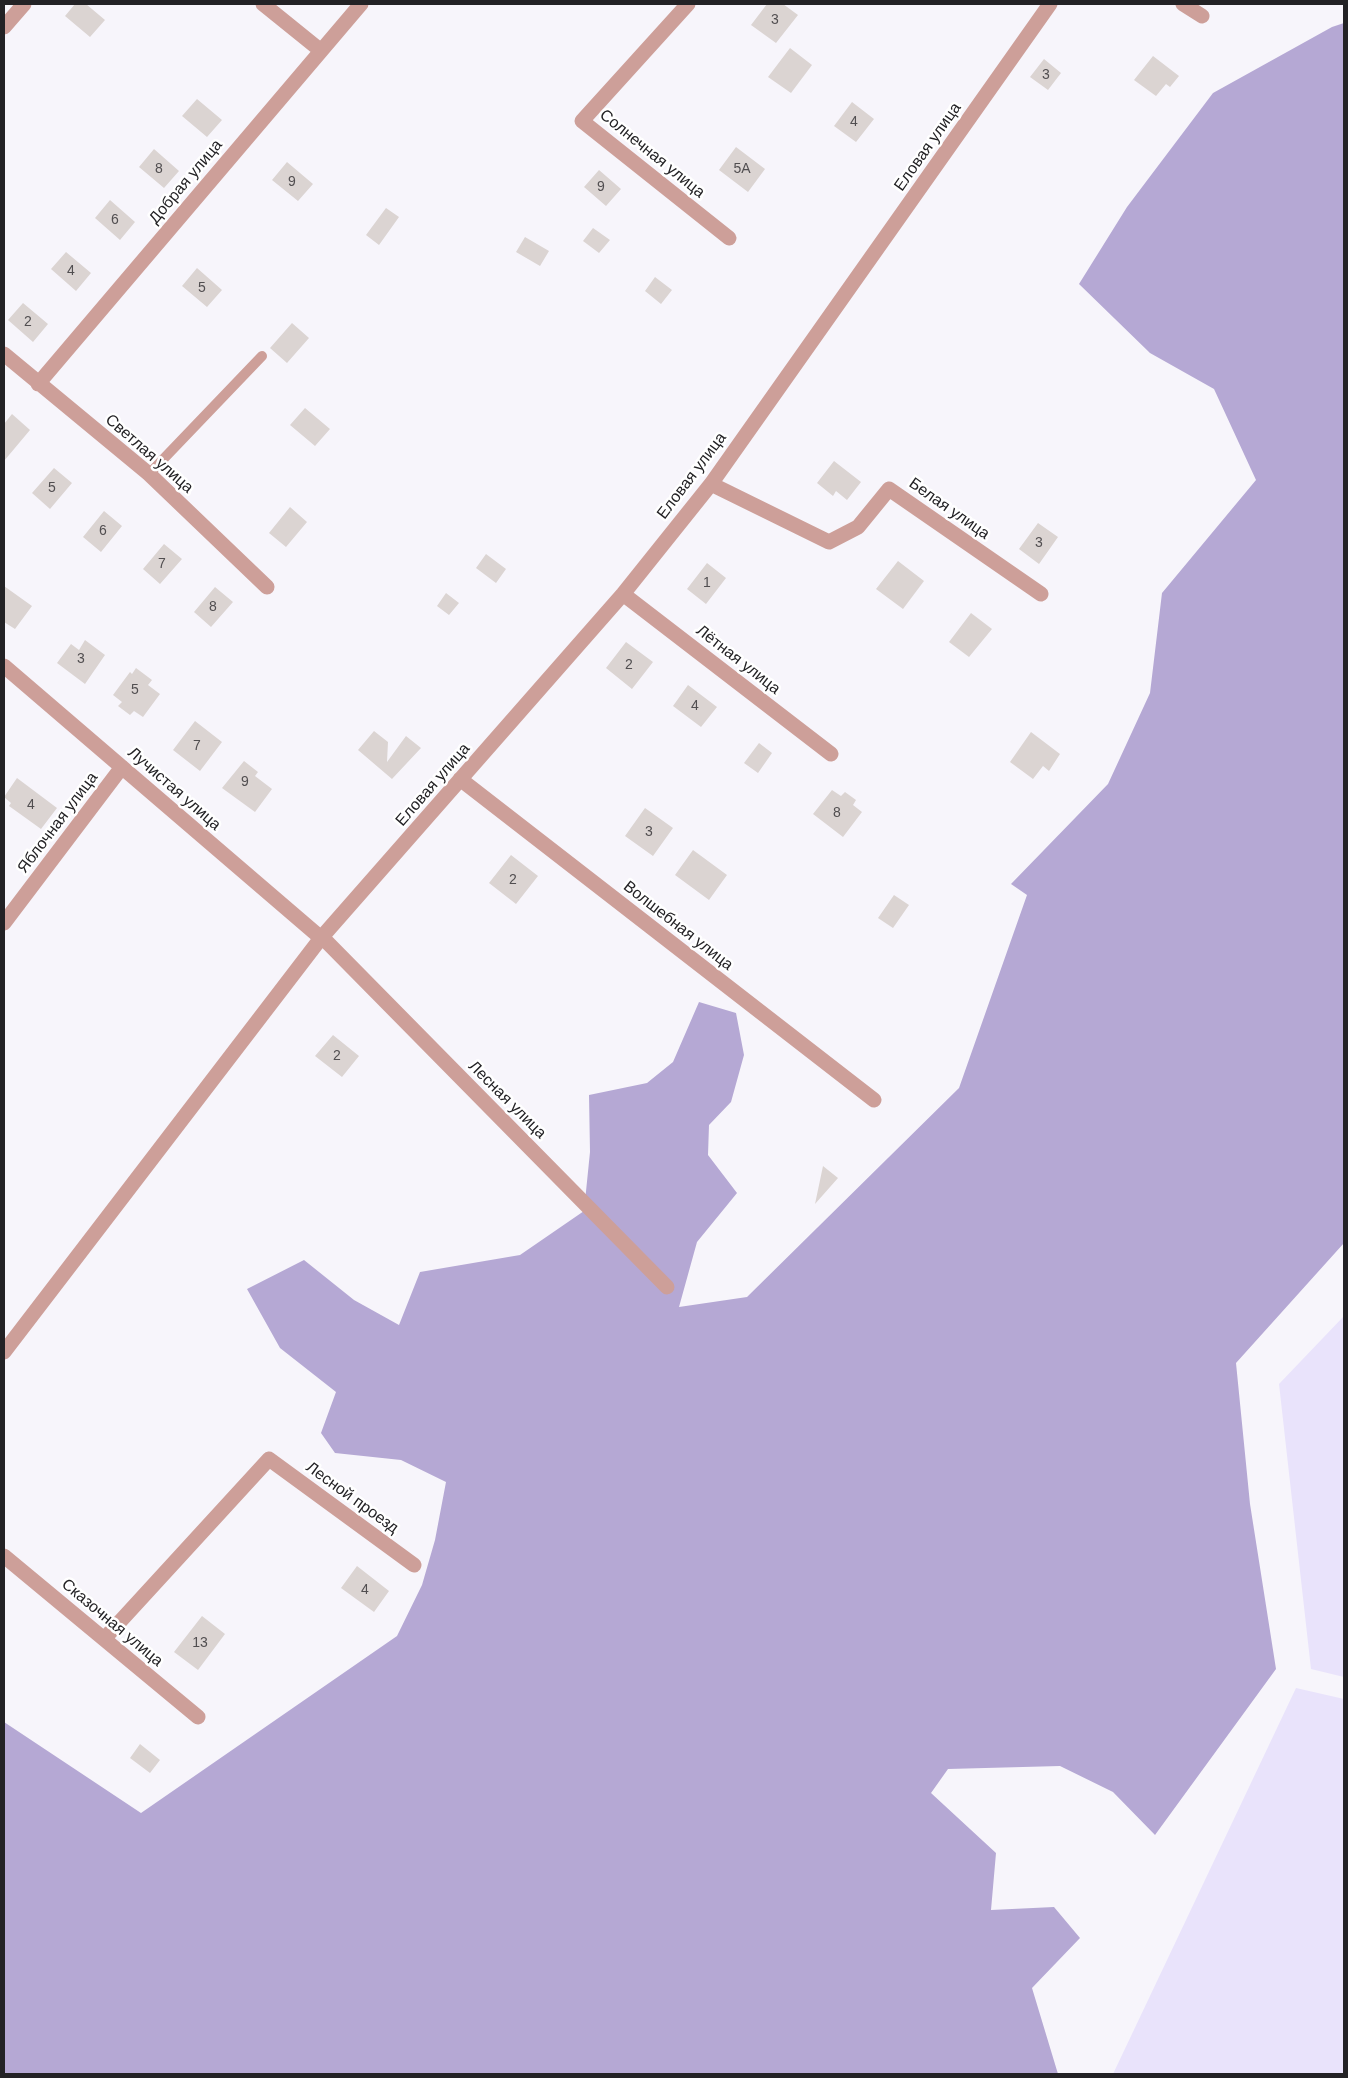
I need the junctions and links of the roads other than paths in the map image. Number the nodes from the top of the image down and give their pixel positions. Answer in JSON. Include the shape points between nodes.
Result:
{"nodes":[{"id":1,"x":24,"y":4,"type":"edge"},
{"id":2,"x":263,"y":4,"type":"edge"},
{"id":3,"x":361,"y":4,"type":"edge"},
{"id":4,"x":688,"y":4,"type":"edge"},
{"id":5,"x":1050,"y":4,"type":"edge"},
{"id":6,"x":1182,"y":4,"type":"edge"},
{"id":7,"x":1200,"y":11,"type":"edge"},
{"id":8,"x":4,"y":27,"type":"edge"},
{"id":9,"x":320,"y":50,"type":"junction"},
{"id":10,"x":729,"y":238,"type":"dead end"},
{"id":11,"x":4,"y":354,"type":"edge"},
{"id":12,"x":262,"y":356,"type":"dead end"},
{"id":13,"x":38,"y":384,"type":"junction"},
{"id":14,"x":149,"y":474,"type":"junction"},
{"id":15,"x":711,"y":484,"type":"junction"},
{"id":16,"x":267,"y":586,"type":"dead end"},
{"id":17,"x":623,"y":594,"type":"junction"},
{"id":18,"x":1041,"y":594,"type":"dead end"},
{"id":19,"x":4,"y":666,"type":"edge"},
{"id":20,"x":831,"y":754,"type":"dead end"},
{"id":21,"x":122,"y":767,"type":"junction"},
{"id":22,"x":460,"y":779,"type":"junction"},
{"id":23,"x":4,"y":923,"type":"edge"},
{"id":24,"x":322,"y":937,"type":"junction"},
{"id":25,"x":874,"y":1100,"type":"dead end"},
{"id":26,"x":667,"y":1287,"type":"dead end"},
{"id":27,"x":4,"y":1352,"type":"edge"},
{"id":28,"x":4,"y":1556,"type":"edge"},
{"id":29,"x":414,"y":1565,"type":"dead end"},
{"id":30,"x":104,"y":1640,"type":"junction"},
{"id":31,"x":198,"y":1717,"type":"dead end"}],
"edges":[{"from":1,"to":8,"type":"street"},
{"from":2,"to":9,"type":"street"},
{"from":3,"to":9,"type":"street","name":"Добрая улица"},
{"from":4,"to":10,"type":"street","name":"Солнечная улица","via":[[582,121]]},
{"from":5,"to":15,"type":"street","name":"Еловая улица"},
{"from":6,"to":7,"type":"street"},
{"from":9,"to":13,"type":"street","name":"Добрая улица"},
{"from":11,"to":13,"type":"street","name":"Светлая улица"},
{"from":12,"to":14,"type":"lane"},
{"from":13,"to":14,"type":"street","name":"Светлая улица"},
{"from":14,"to":16,"type":"street","name":"Светлая улица"},
{"from":15,"to":17,"type":"street","name":"Еловая улица"},
{"from":15,"to":18,"type":"street","name":"Белая улица","via":[[829,542],[858,527],[889,489]]},
{"from":17,"to":20,"type":"street","name":"Лётная улица"},
{"from":17,"to":22,"type":"street","name":"Еловая улица"},
{"from":19,"to":21,"type":"street","name":"Лучистая улица"},
{"from":21,"to":23,"type":"street","name":"Яблочная улица"},
{"from":21,"to":24,"type":"street","name":"Лучистая улица"},
{"from":22,"to":24,"type":"street","name":"Еловая улица"},
{"from":22,"to":25,"type":"street","name":"Волшебная улица"},
{"from":24,"to":26,"type":"street","name":"Лесная улица"},
{"from":24,"to":27,"type":"street","name":"Еловая улица"},
{"from":28,"to":30,"type":"street","name":"Сказочная улица"},
{"from":29,"to":30,"type":"street","name":"Лесной проезд","via":[[269,1459]]},
{"from":30,"to":31,"type":"street","name":"Сказочная улица"}]}
